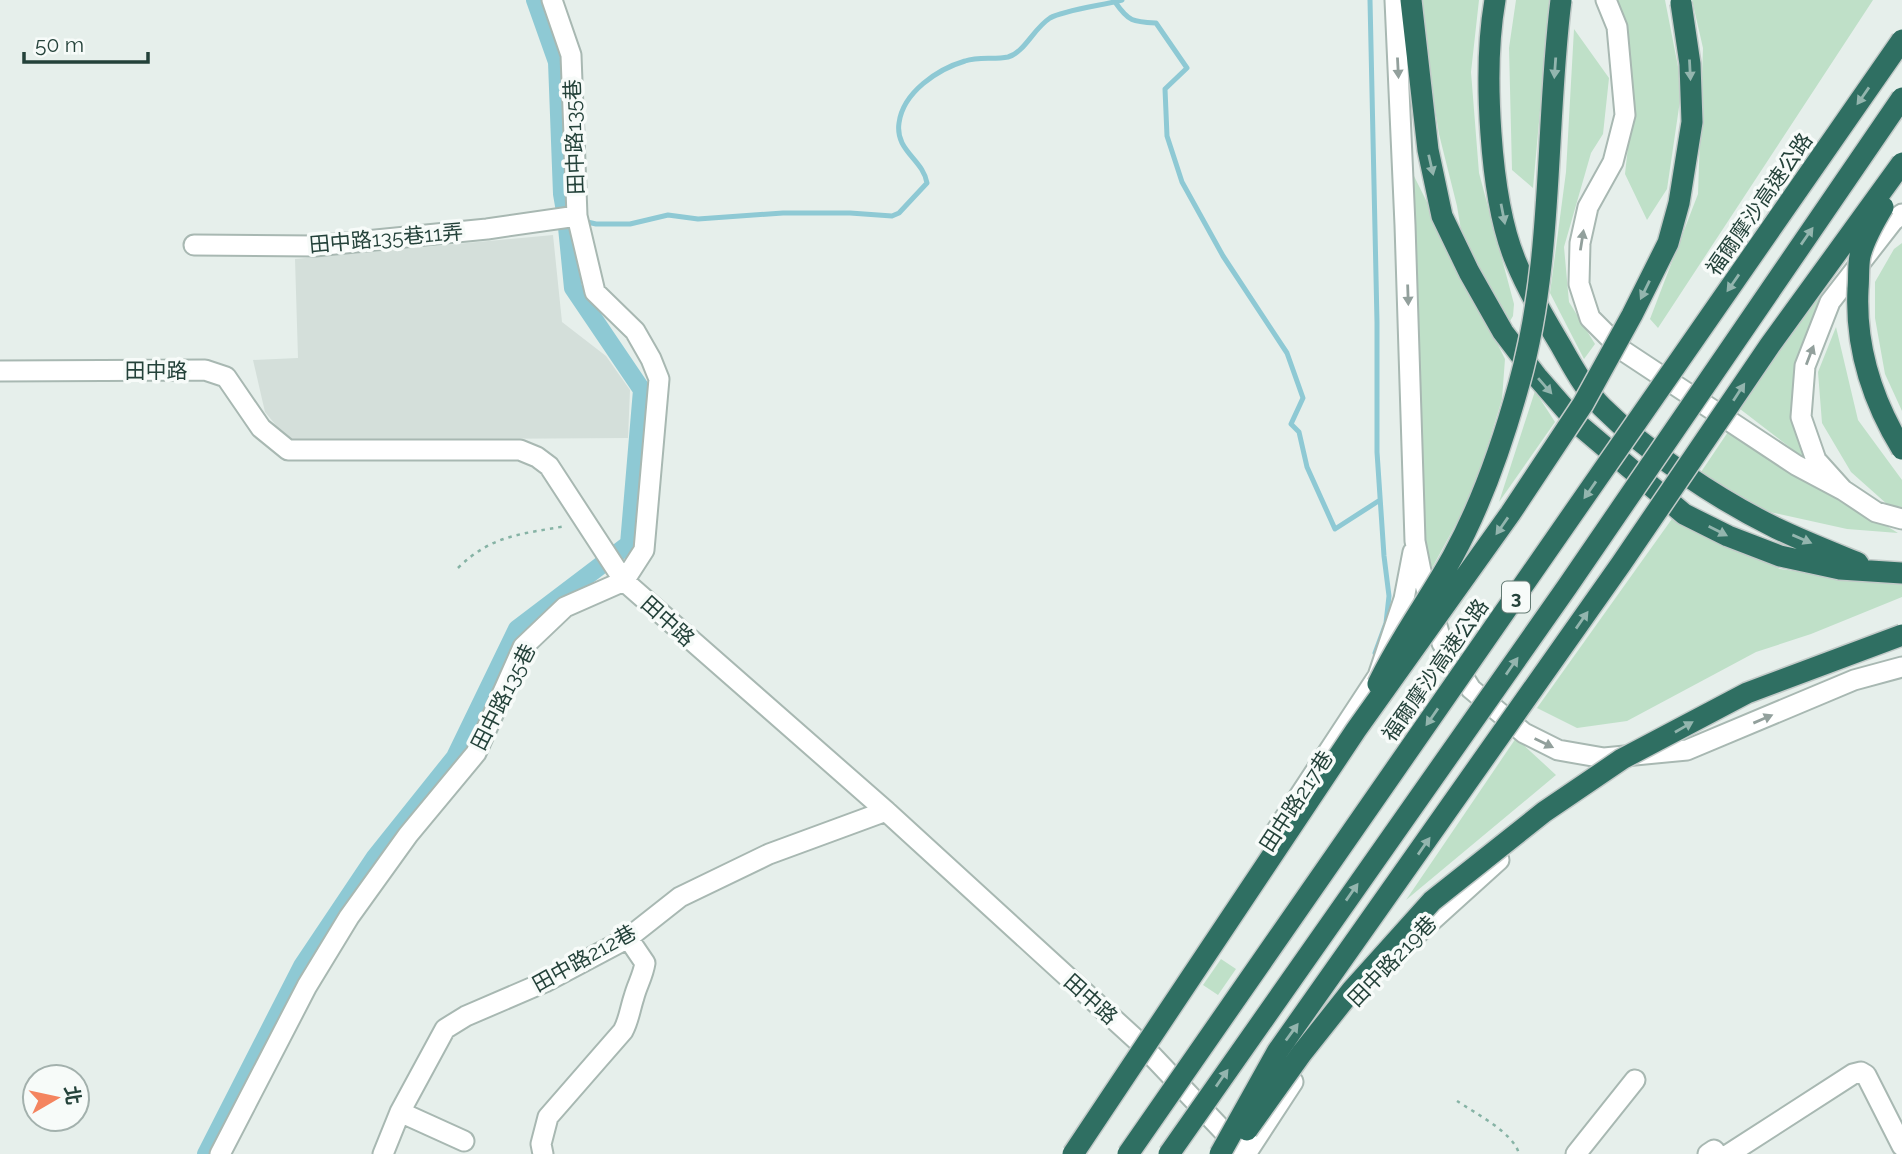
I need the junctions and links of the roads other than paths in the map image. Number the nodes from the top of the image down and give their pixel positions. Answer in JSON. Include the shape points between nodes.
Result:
{"nodes":[{"id":1,"x":552,"y":0,"type":"edge"},
{"id":2,"x":1395,"y":0,"type":"edge"},
{"id":3,"x":1411,"y":0,"type":"edge"},
{"id":4,"x":1495,"y":0,"type":"edge"},
{"id":5,"x":1561,"y":0,"type":"edge"},
{"id":6,"x":1606,"y":0,"type":"edge"},
{"id":7,"x":1680,"y":1,"type":"edge"},
{"id":8,"x":1902,"y":40,"type":"edge"},
{"id":9,"x":1902,"y":98,"type":"edge"},
{"id":10,"x":1902,"y":163,"type":"edge"},
{"id":11,"x":1902,"y":173,"type":"edge"},
{"id":12,"x":1902,"y":214,"type":"edge"},
{"id":13,"x":577,"y":216,"type":"junction"},
{"id":14,"x":194,"y":245,"type":"dead end"},
{"id":15,"x":0,"y":371,"type":"edge"},
{"id":16,"x":1902,"y":449,"type":"edge"},
{"id":17,"x":1843,"y":490,"type":"junction"},
{"id":18,"x":1902,"y":519,"type":"edge"},
{"id":19,"x":1415,"y":541,"type":"junction"},
{"id":20,"x":1878,"y":572,"type":"junction"},
{"id":21,"x":1902,"y":573,"type":"edge"},
{"id":22,"x":620,"y":574,"type":"junction"},
{"id":23,"x":1902,"y":635,"type":"edge"},
{"id":24,"x":1902,"y":656,"type":"edge"},
{"id":25,"x":1902,"y":667,"type":"edge"},
{"id":26,"x":1854,"y":680,"type":"junction"},
{"id":27,"x":1356,"y":730,"type":"junction"},
{"id":28,"x":1573,"y":798,"type":"dead end"},
{"id":29,"x":886,"y":811,"type":"junction"},
{"id":30,"x":628,"y":938,"type":"junction"},
{"id":31,"x":1140,"y":1044,"type":"junction"},
{"id":32,"x":1635,"y":1080,"type":"dead end"},
{"id":33,"x":400,"y":1112,"type":"junction"},
{"id":34,"x":464,"y":1141,"type":"dead end"},
{"id":35,"x":1902,"y":1146,"type":"edge"},
{"id":36,"x":387,"y":1152,"type":"edge"},
{"id":37,"x":220,"y":1154,"type":"edge"},
{"id":38,"x":543,"y":1154,"type":"edge"},
{"id":39,"x":1067,"y":1154,"type":"edge"},
{"id":40,"x":1073,"y":1154,"type":"edge"},
{"id":41,"x":1128,"y":1154,"type":"edge"},
{"id":42,"x":1169,"y":1154,"type":"edge"},
{"id":43,"x":1220,"y":1154,"type":"edge"},
{"id":44,"x":1229,"y":1154,"type":"edge"},
{"id":45,"x":1245,"y":1154,"type":"edge"},
{"id":46,"x":1576,"y":1154,"type":"edge"},
{"id":47,"x":1708,"y":1154,"type":"edge"},
{"id":48,"x":1717,"y":1154,"type":"edge"},
{"id":49,"x":1729,"y":1154,"type":"edge"}],
"edges":[{"from":1,"to":13,"type":"street","name":"田中路135巷","via":[[571,55]]},
{"from":2,"to":19,"type":"street","one_way":true},
{"from":3,"to":20,"type":"highway","one_way":true,"via":[[1428,150],[1442,216],[1503,332],[1538,378],[1579,425],[1684,514],[1780,555],[1840,569]]},
{"from":4,"to":20,"type":"highway","one_way":true,"via":[[1489,88],[1503,218],[1515,261],[1569,360],[1600,405],[1639,441],[1722,498],[1774,527]]},
{"from":5,"to":27,"type":"highway","one_way":true,"bridge":true,"via":[[1535,309],[1520,383],[1476,508],[1453,556],[1391,656]]},
{"from":17,"to":6,"type":"street","one_way":true,"via":[[1796,465],[1622,350],[1590,318],[1579,284],[1580,243],[1588,207],[1614,162],[1625,115],[1617,27]]},
{"from":7,"to":27,"type":"highway","one_way":true,"bridge":true,"via":[[1690,64],[1692,122],[1668,243],[1583,404],[1446,607]]},
{"from":8,"to":41,"type":"highway","name":"福爾摩沙高速公路","number":"3","one_way":true,"bridge":true},
{"from":42,"to":9,"type":"highway","number":"3","one_way":true,"bridge":true},
{"from":43,"to":10,"type":"highway","one_way":true,"bridge":true,"via":[[1277,1052]]},
{"from":11,"to":16,"type":"highway","bridge":true,"via":[[1873,223],[1860,257],[1857,301],[1870,385]]},
{"from":17,"to":12,"type":"street","one_way":true,"via":[[1816,460],[1801,417],[1805,366],[1830,302]]},
{"from":13,"to":14,"type":"street","name":"田中路135巷11弄","via":[[315,246]]},
{"from":13,"to":22,"type":"street","name":"田中路135巷","via":[[595,292],[635,331],[659,379],[644,550]]},
{"from":15,"to":22,"type":"street","name":"田中路","via":[[205,370],[226,377],[261,428],[288,450],[520,450],[550,466]]},
{"from":17,"to":18,"type":"street","via":[[1875,512]]},
{"from":19,"to":26,"type":"street","one_way":true,"via":[[1443,643],[1471,689],[1524,733],[1558,750],[1604,758],[1687,750]]},
{"from":19,"to":31,"type":"street","name":"田中路217巷","via":[[1404,599],[1378,676]]},
{"from":20,"to":21,"type":"highway"},
{"from":22,"to":29,"type":"street","name":"田中路"},
{"from":22,"to":37,"type":"street","name":"田中路135巷","via":[[565,607],[523,647],[476,753],[408,835],[349,917],[307,986]]},
{"from":44,"to":23,"type":"highway","one_way":true,"bridge":true,"via":[[1352,990],[1432,901],[1544,812],[1622,759],[1747,693]]},
{"from":24,"to":26,"type":"street"},
{"from":25,"to":26,"type":"street"},
{"from":27,"to":40,"type":"highway","bridge":true},
{"from":28,"to":45,"type":"street","name":"田中路219巷","via":[[1419,930],[1333,1021]]},
{"from":29,"to":30,"type":"street","name":"田中路212巷","via":[[769,854],[680,897]]},
{"from":29,"to":31,"type":"street","name":"田中路"},
{"from":30,"to":33,"type":"street","name":"田中路212巷","via":[[445,1029]]},
{"from":30,"to":38,"type":"street","via":[[645,963],[629,1017],[623,1031],[548,1116]]},
{"from":31,"to":39,"type":"street","name":"田中路217巷"},
{"from":31,"to":45,"type":"street","name":"田中路"},
{"from":32,"to":46,"type":"street"},
{"from":33,"to":34,"type":"street"},
{"from":33,"to":36,"type":"street","name":"田中路212巷"},
{"from":35,"to":49,"type":"street","via":[[1861,1072]]},
{"from":47,"to":48,"type":"street","via":[[1714,1150]]}]}
